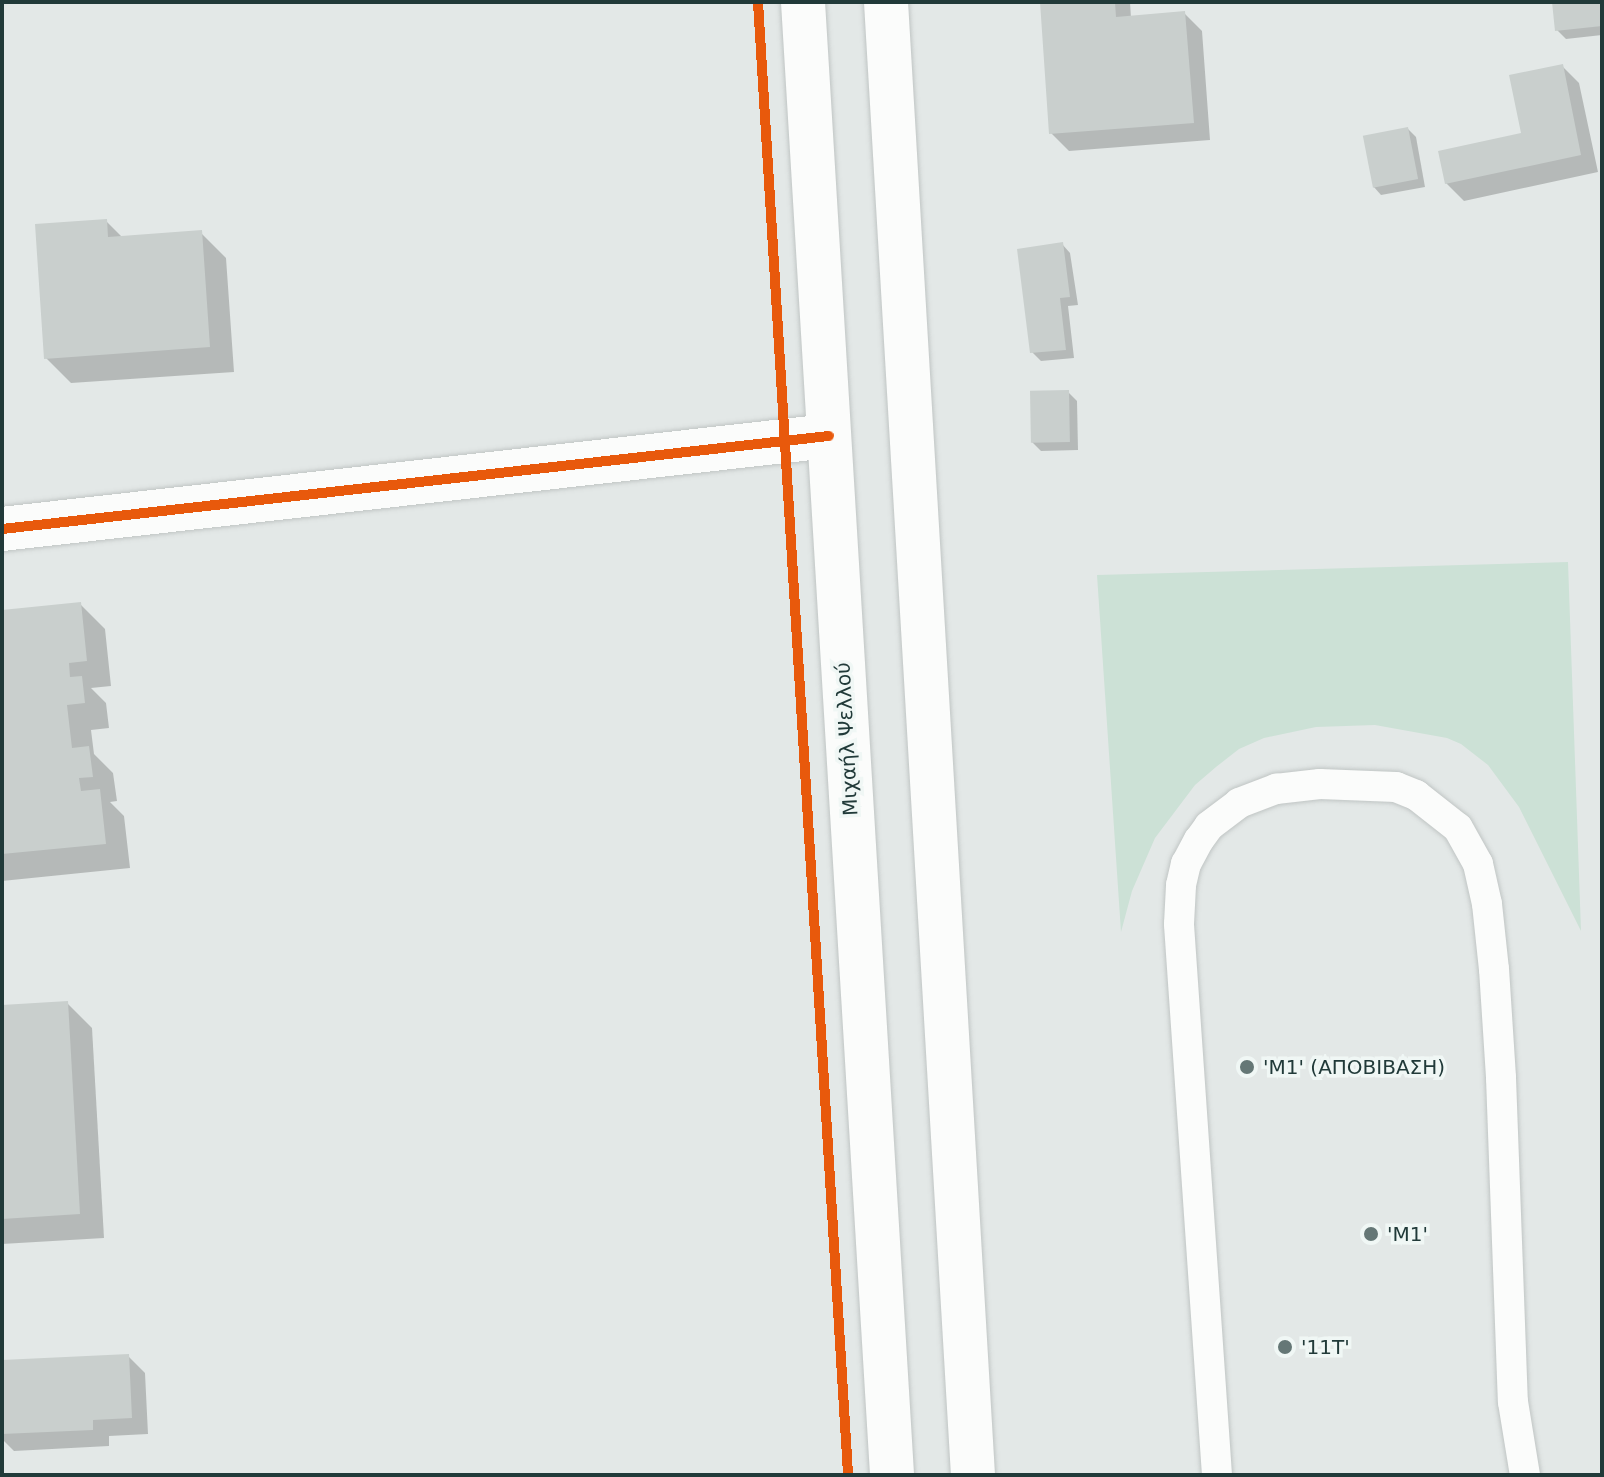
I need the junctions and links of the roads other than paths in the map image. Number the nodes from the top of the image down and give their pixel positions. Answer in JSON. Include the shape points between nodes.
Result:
{"nodes":[{"id":1,"x":803,"y":2,"type":"edge"},
{"id":2,"x":886,"y":2,"type":"edge"},
{"id":3,"x":829,"y":436,"type":"junction"},
{"id":4,"x":2,"y":529,"type":"edge"},
{"id":5,"x":892,"y":1475,"type":"edge"},
{"id":6,"x":973,"y":1475,"type":"edge"},
{"id":7,"x":1217,"y":1475,"type":"edge"},
{"id":8,"x":1525,"y":1475,"type":"edge"}],
"edges":[{"from":1,"to":3,"type":"main road","name":"Μιχαήλ Ψελλού"},
{"from":2,"to":6,"type":"main road"},
{"from":3,"to":4,"type":"main road"},
{"from":3,"to":5,"type":"main road","name":"Μιχαήλ Ψελλού"},
{"from":7,"to":8,"type":"lane","via":[[1179,924],[1181,885],[1199,840],[1239,803],[1276,789],[1320,784],[1396,787],[1416,795],[1458,828],[1478,864],[1494,969],[1513,1402]]}]}
